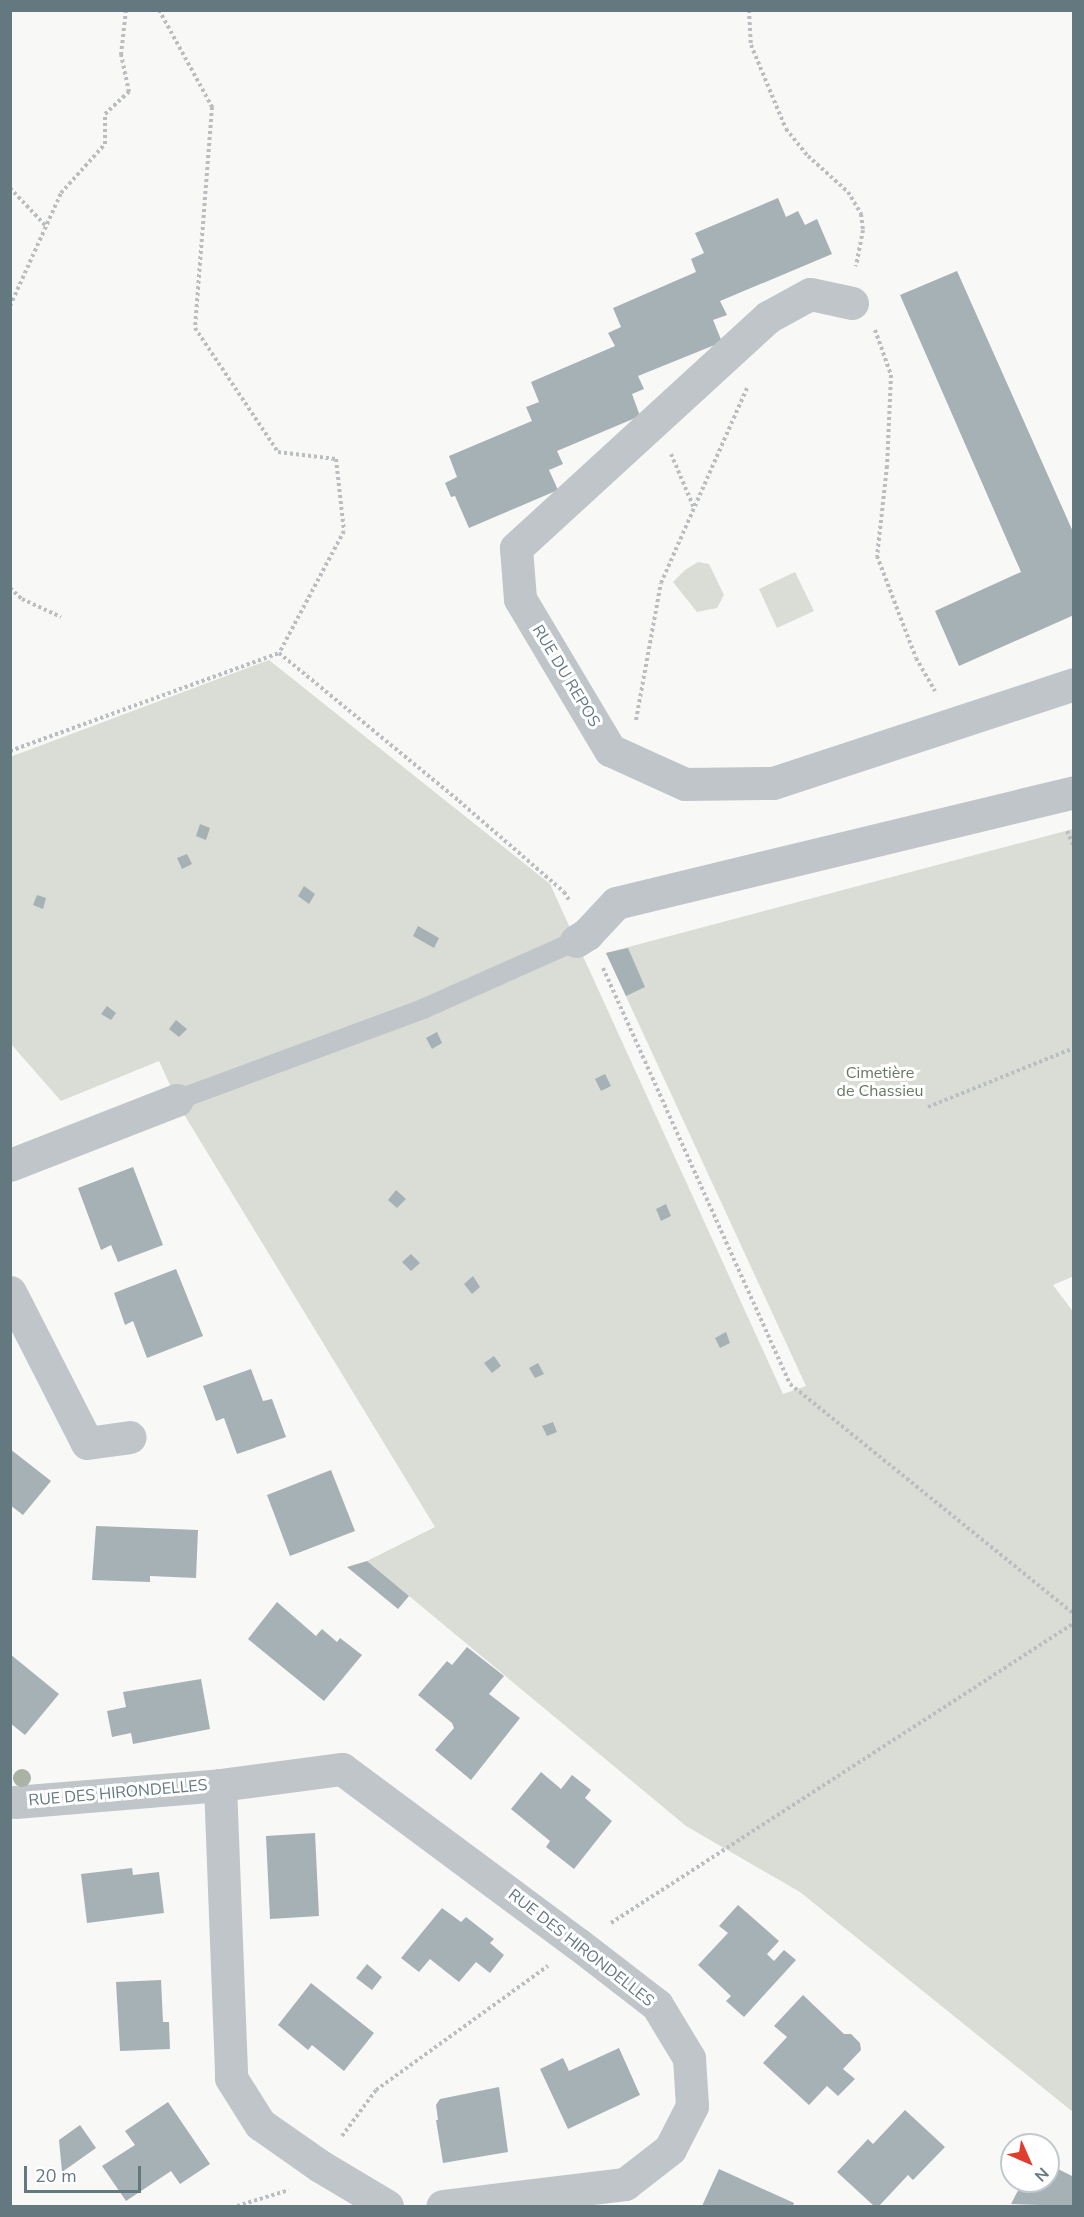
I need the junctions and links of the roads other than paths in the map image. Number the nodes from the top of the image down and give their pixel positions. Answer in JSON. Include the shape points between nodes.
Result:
{"nodes":[{"id":1,"x":847,"y":301,"type":"road end"},
{"id":2,"x":1074,"y":684,"type":"edge"},
{"id":3,"x":1074,"y":792,"type":"edge"},
{"id":4,"x":582,"y":938,"type":"joint"},
{"id":5,"x":177,"y":1100,"type":"joint"},
{"id":6,"x":10,"y":1165,"type":"edge"},
{"id":7,"x":10,"y":1292,"type":"edge"},
{"id":8,"x":130,"y":1437,"type":"dead end"},
{"id":9,"x":220,"y":1785,"type":"junction"},
{"id":10,"x":12,"y":1802,"type":"edge"},
{"id":11,"x":387,"y":2206,"type":"edge"},
{"id":12,"x":442,"y":2206,"type":"edge"}],
"edges":[{"from":1,"to":2,"type":"street","name":"RUE DU REPOS","via":[[810,294],[768,317],[516,548],[520,599],[610,750],[685,784],[773,783]]},
{"from":3,"to":4,"type":"street","via":[[616,903]]},
{"from":4,"to":5,"type":"lane","via":[[423,1010]]},
{"from":5,"to":6,"type":"street"},
{"from":7,"to":8,"type":"street","via":[[87,1443]]},
{"from":9,"to":10,"type":"street","name":"RUE DES HIRONDELLES"},
{"from":9,"to":11,"type":"street","name":"RUE DES HIRONDELLES","via":[[231,2078],[261,2124],[320,2166]]},
{"from":9,"to":12,"type":"street","name":"RUE DES HIRONDELLES","via":[[342,1769],[657,2005],[689,2058],[692,2106],[670,2149],[625,2184]]}]}
